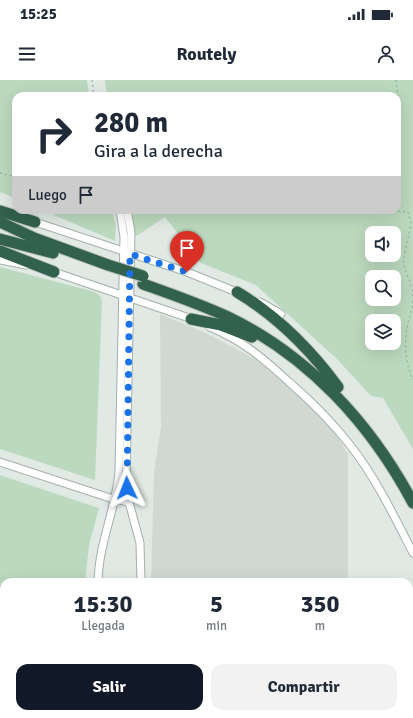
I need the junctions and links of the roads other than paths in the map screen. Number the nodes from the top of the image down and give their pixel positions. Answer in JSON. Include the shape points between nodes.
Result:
{"nodes":[{"id":1,"x":0,"y":204,"type":"edge"},
{"id":2,"x":12,"y":210,"type":"edge"},
{"id":3,"x":0,"y":211,"type":"edge"},
{"id":4,"x":19,"y":214,"type":"edge"},
{"id":5,"x":121,"y":214,"type":"edge"},
{"id":6,"x":128,"y":214,"type":"edge"},
{"id":7,"x":0,"y":222,"type":"edge"},
{"id":8,"x":35,"y":222,"type":"junction"},
{"id":9,"x":0,"y":239,"type":"edge"},
{"id":10,"x":0,"y":251,"type":"edge"},
{"id":11,"x":127,"y":253,"type":"junction"},
{"id":12,"x":0,"y":260,"type":"edge"},
{"id":13,"x":108,"y":268,"type":"junction"},
{"id":14,"x":54,"y":272,"type":"junction"},
{"id":15,"x":143,"y":280,"type":"junction"},
{"id":16,"x":237,"y":292,"type":"junction"},
{"id":17,"x":121,"y":294,"type":"junction"},
{"id":18,"x":129,"y":297,"type":"junction"},
{"id":19,"x":281,"y":314,"type":"dead end"},
{"id":20,"x":191,"y":319,"type":"junction"},
{"id":21,"x":313,"y":373,"type":"junction"},
{"id":22,"x":123,"y":380,"type":"junction"},
{"id":23,"x":338,"y":387,"type":"junction"},
{"id":24,"x":0,"y":462,"type":"edge"},
{"id":25,"x":413,"y":489,"type":"edge"},
{"id":26,"x":115,"y":500,"type":"junction"},
{"id":27,"x":129,"y":502,"type":"junction"},
{"id":28,"x":413,"y":503,"type":"edge"},
{"id":29,"x":413,"y":553,"type":"edge"},
{"id":30,"x":98,"y":578,"type":"edge"},
{"id":31,"x":141,"y":578,"type":"edge"}],
"edges":[{"from":1,"to":2,"type":"street"},
{"from":3,"to":8,"type":"highway"},
{"from":4,"to":8,"type":"street"},
{"from":5,"to":11,"type":"street"},
{"from":6,"to":11,"type":"street","via":[[131,227]]},
{"from":7,"to":13,"type":"highway"},
{"from":8,"to":11,"type":"street"},
{"from":9,"to":13,"type":"highway"},
{"from":10,"to":14,"type":"highway"},
{"from":11,"to":16,"type":"street","via":[[205,278]]},
{"from":11,"to":17,"type":"street"},
{"from":11,"to":18,"type":"street"},
{"from":12,"to":14,"type":"street"},
{"from":13,"to":15,"type":"highway"},
{"from":14,"to":17,"type":"street"},
{"from":15,"to":21,"type":"highway","via":[[236,321],[285,351]]},
{"from":15,"to":23,"type":"highway","via":[[213,302],[253,322],[301,354]]},
{"from":16,"to":19,"type":"street"},
{"from":16,"to":23,"type":"highway","via":[[262,308],[285,328],[310,352]]},
{"from":17,"to":18,"type":"street"},
{"from":17,"to":22,"type":"street"},
{"from":18,"to":20,"type":"street"},
{"from":18,"to":22,"type":"street"},
{"from":20,"to":21,"type":"highway","via":[[221,325],[245,334],[272,347]]},
{"from":20,"to":29,"type":"street","via":[[231,336],[254,350],[330,421],[371,475]]},
{"from":21,"to":28,"type":"highway","via":[[371,435]]},
{"from":22,"to":26,"type":"street","via":[[119,471]]},
{"from":22,"to":27,"type":"street"},
{"from":23,"to":25,"type":"highway","via":[[374,427]]},
{"from":24,"to":26,"type":"street"},
{"from":26,"to":27,"type":"street"},
{"from":26,"to":30,"type":"street","via":[[100,554]]},
{"from":27,"to":31,"type":"street","via":[[140,543]]}]}
